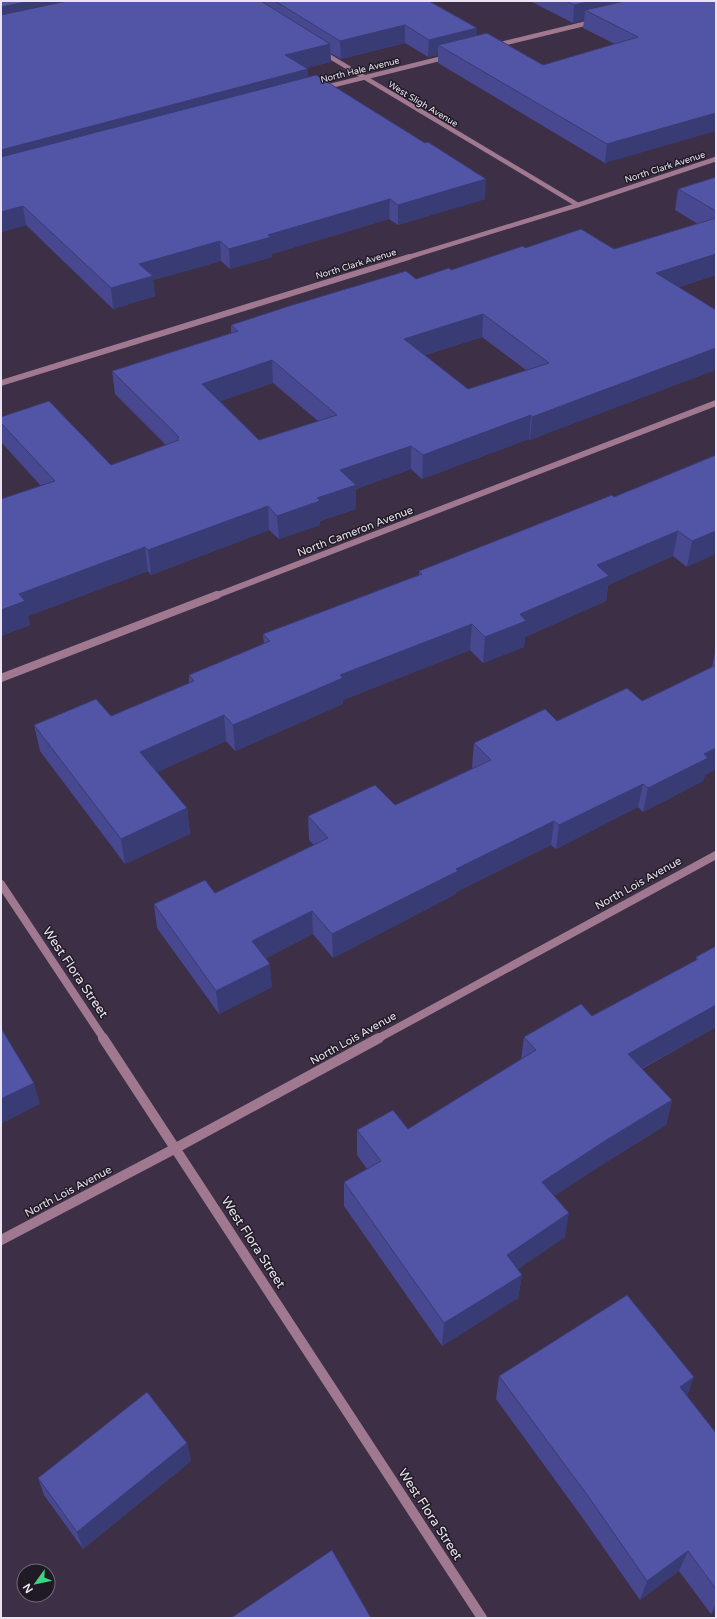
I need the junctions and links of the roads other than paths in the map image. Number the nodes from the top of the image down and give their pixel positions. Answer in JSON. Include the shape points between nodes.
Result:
{"nodes":[{"id":1,"x":594,"y":21,"type":"edge"},
{"id":2,"x":486,"y":47,"type":"edge"},
{"id":3,"x":315,"y":48,"type":"edge"},
{"id":4,"x":455,"y":55,"type":"edge"},
{"id":5,"x":362,"y":77,"type":"junction"},
{"id":6,"x":316,"y":89,"type":"edge"},
{"id":7,"x":716,"y":159,"type":"edge"},
{"id":8,"x":578,"y":205,"type":"junction"},
{"id":9,"x":1,"y":384,"type":"edge"},
{"id":10,"x":716,"y":403,"type":"edge"},
{"id":11,"x":1,"y":678,"type":"edge"},
{"id":12,"x":716,"y":854,"type":"edge"},
{"id":13,"x":1,"y":884,"type":"edge"},
{"id":14,"x":176,"y":1148,"type":"junction"},
{"id":15,"x":1,"y":1240,"type":"edge"},
{"id":16,"x":482,"y":1618,"type":"edge"}],
"edges":[{"from":1,"to":2,"type":"street"},
{"from":3,"to":5,"type":"street","name":"West Sligh Avenue"},
{"from":4,"to":5,"type":"street","name":"North Hale Avenue"},
{"from":5,"to":6,"type":"street","name":"North Hale Avenue"},
{"from":5,"to":8,"type":"street","name":"West Sligh Avenue"},
{"from":7,"to":8,"type":"street","name":"North Clark Avenue"},
{"from":8,"to":9,"type":"street","name":"North Clark Avenue"},
{"from":10,"to":11,"type":"street","name":"North Cameron Avenue"},
{"from":12,"to":14,"type":"street","name":"North Lois Avenue"},
{"from":13,"to":14,"type":"street","name":"West Flora Street"},
{"from":14,"to":15,"type":"street","name":"North Lois Avenue"},
{"from":14,"to":16,"type":"street","name":"West Flora Street"}]}
